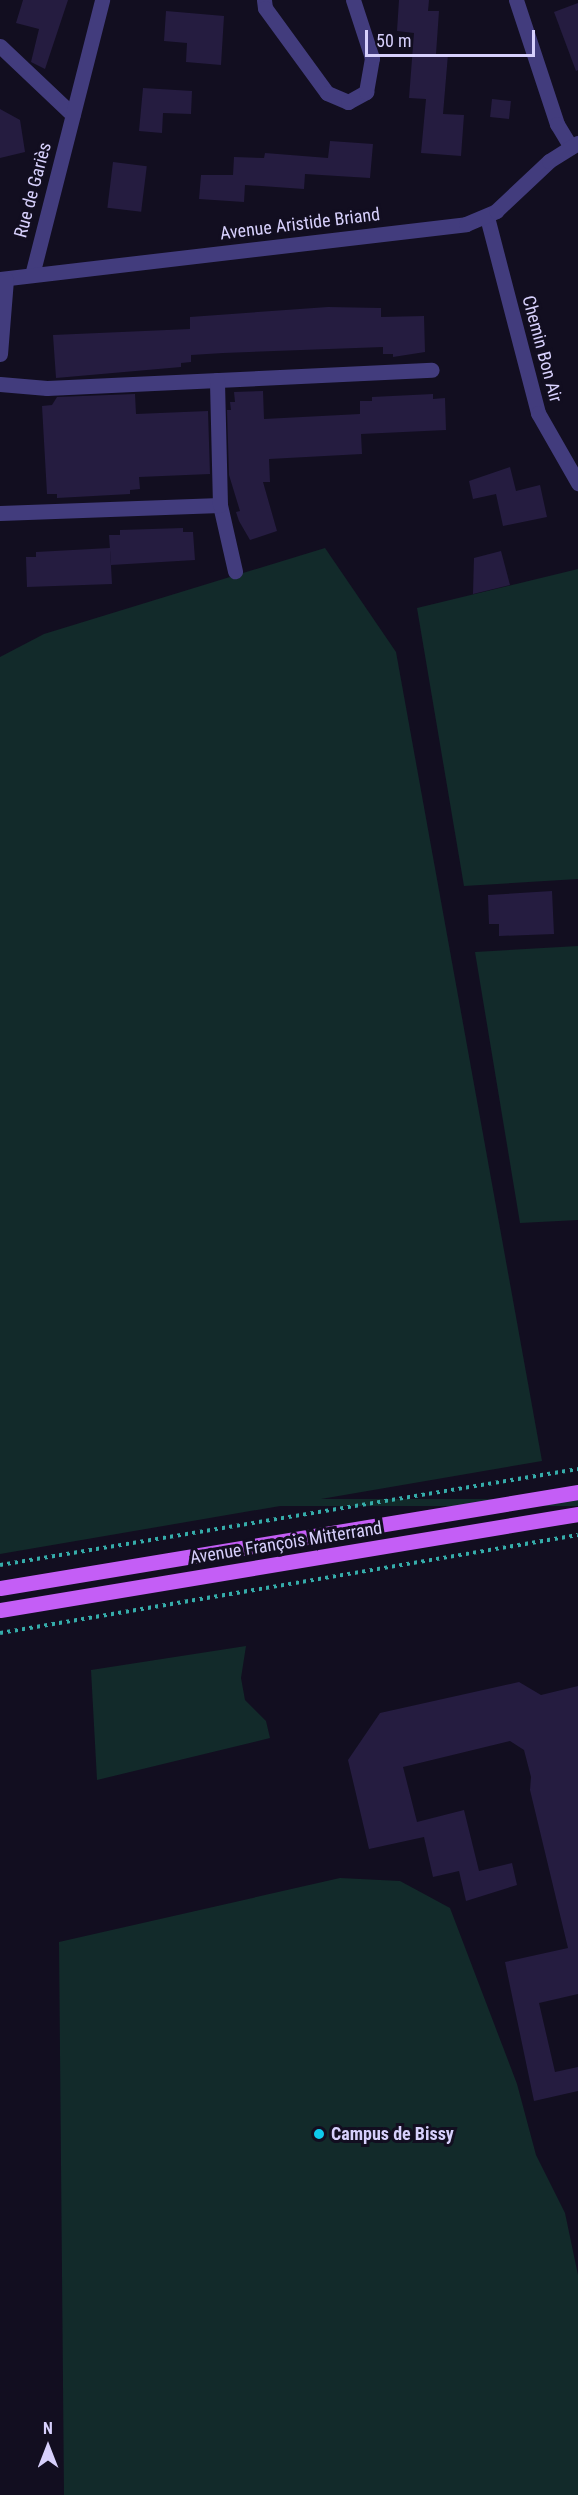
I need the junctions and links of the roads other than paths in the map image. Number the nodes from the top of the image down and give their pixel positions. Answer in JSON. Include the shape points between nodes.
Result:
{"nodes":[{"id":1,"x":102,"y":0,"type":"edge"},
{"id":2,"x":264,"y":0,"type":"edge"},
{"id":3,"x":353,"y":0,"type":"edge"},
{"id":4,"x":516,"y":0,"type":"edge"},
{"id":5,"x":0,"y":46,"type":"edge"},
{"id":6,"x":73,"y":115,"type":"junction"},
{"id":7,"x":575,"y":145,"type":"edge"},
{"id":8,"x":487,"y":217,"type":"junction"},
{"id":9,"x":32,"y":275,"type":"junction"},
{"id":10,"x":3,"y":279,"type":"edge"},
{"id":11,"x":0,"y":354,"type":"edge"},
{"id":12,"x":432,"y":370,"type":"dead end"},
{"id":13,"x":217,"y":380,"type":"junction"},
{"id":14,"x":0,"y":384,"type":"edge"},
{"id":15,"x":578,"y":483,"type":"edge"},
{"id":16,"x":220,"y":505,"type":"junction"},
{"id":17,"x":0,"y":513,"type":"edge"},
{"id":18,"x":235,"y":571,"type":"dead end"},
{"id":19,"x":578,"y":1492,"type":"edge"},
{"id":20,"x":578,"y":1514,"type":"edge"},
{"id":21,"x":0,"y":1588,"type":"edge"},
{"id":22,"x":0,"y":1610,"type":"edge"}],
"edges":[{"from":1,"to":6,"type":"street","name":"Rue de Gariès"},
{"from":2,"to":3,"type":"street","via":[[265,9],[327,93],[348,102],[366,92],[372,58]]},
{"from":4,"to":7,"type":"street","via":[[557,124]]},
{"from":5,"to":6,"type":"street"},
{"from":6,"to":9,"type":"street","name":"Rue de Gariès"},
{"from":7,"to":8,"type":"street","name":"Avenue Aristide Briand","via":[[549,161]]},
{"from":8,"to":9,"type":"street","name":"Avenue Aristide Briand","via":[[466,224]]},
{"from":8,"to":15,"type":"street","name":"Chemin Bon Air","via":[[538,413]]},
{"from":9,"to":10,"type":"street","name":"Avenue Aristide Briand"},
{"from":10,"to":11,"type":"street"},
{"from":12,"to":13,"type":"street"},
{"from":13,"to":14,"type":"street","via":[[47,388]]},
{"from":13,"to":16,"type":"street"},
{"from":16,"to":17,"type":"street"},
{"from":16,"to":18,"type":"street"},
{"from":19,"to":21,"type":"main road","name":"Avenue François Mitterrand"},
{"from":20,"to":22,"type":"main road","name":"Avenue François Mitterrand"}]}
